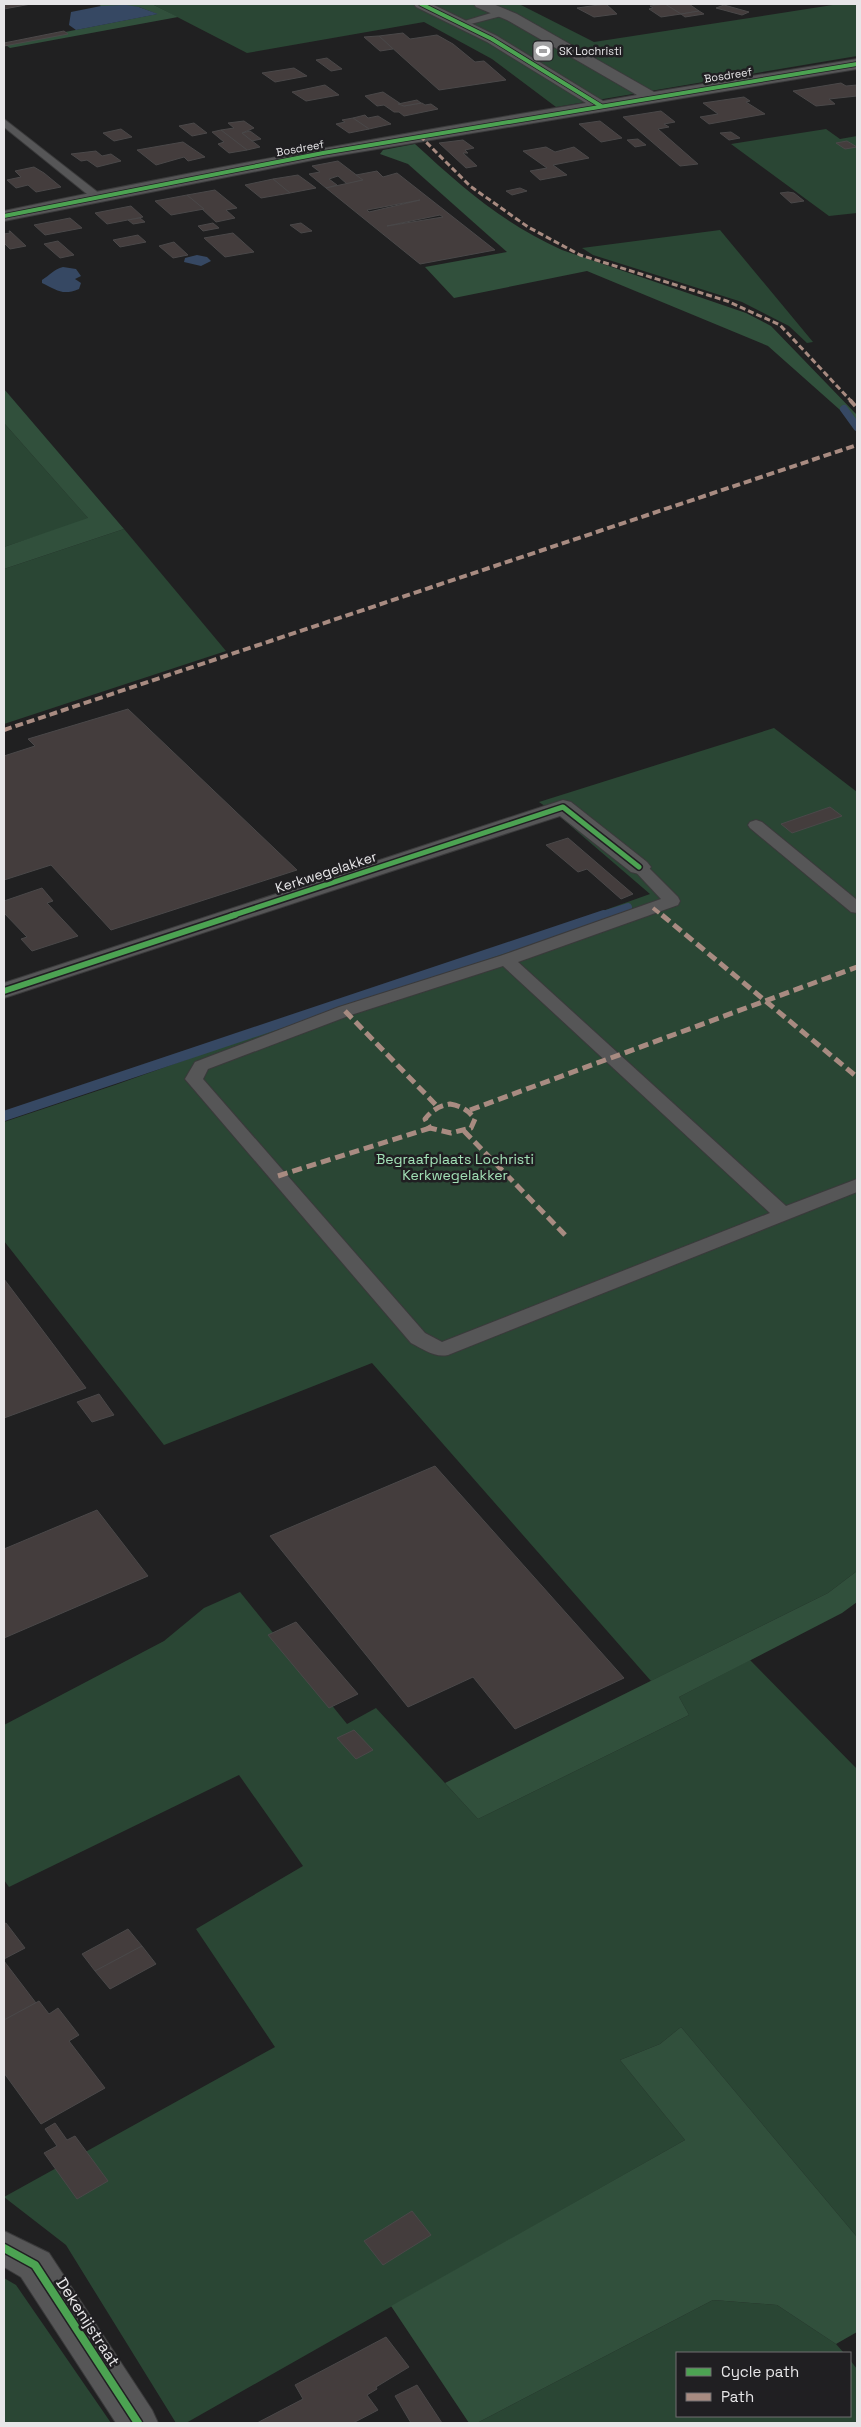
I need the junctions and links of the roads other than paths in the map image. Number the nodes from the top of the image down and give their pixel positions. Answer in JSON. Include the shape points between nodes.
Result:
{"nodes":[{"id":1,"x":421,"y":4,"type":"edge"},
{"id":2,"x":481,"y":4,"type":"edge"},
{"id":3,"x":501,"y":12,"type":"junction"},
{"id":4,"x":462,"y":24,"type":"junction"},
{"id":5,"x":857,"y":64,"type":"edge"},
{"id":6,"x":653,"y":98,"type":"junction"},
{"id":7,"x":601,"y":106,"type":"junction"},
{"id":8,"x":4,"y":122,"type":"edge"},
{"id":9,"x":96,"y":196,"type":"junction"},
{"id":10,"x":4,"y":216,"type":"edge"},
{"id":11,"x":756,"y":825,"type":"dead end"},
{"id":12,"x":639,"y":867,"type":"joint"},
{"id":13,"x":857,"y":908,"type":"edge"},
{"id":14,"x":506,"y":960,"type":"junction"},
{"id":15,"x":4,"y":991,"type":"edge"},
{"id":16,"x":857,"y":1185,"type":"edge"},
{"id":17,"x":783,"y":1214,"type":"junction"},
{"id":18,"x":4,"y":2248,"type":"edge"},
{"id":19,"x":138,"y":2423,"type":"edge"}],
"edges":[{"from":1,"to":4,"type":"street"},
{"from":2,"to":3,"type":"street"},
{"from":3,"to":4,"type":"lane"},
{"from":3,"to":6,"type":"street"},
{"from":4,"to":7,"type":"street"},
{"from":5,"to":6,"type":"street","name":"Bosdreef"},
{"from":6,"to":7,"type":"street","name":"Bosdreef"},
{"from":7,"to":9,"type":"street","name":"Bosdreef"},
{"from":8,"to":9,"type":"lane"},
{"from":9,"to":10,"type":"street","name":"Bosdreef"},
{"from":11,"to":13,"type":"lane"},
{"from":12,"to":14,"type":"lane","via":[[672,901]]},
{"from":12,"to":15,"type":"street","name":"Kerkwegelakker","via":[[563,807]]},
{"from":14,"to":17,"type":"lane"},
{"from":14,"to":17,"type":"lane","via":[[345,1012],[201,1066],[194,1079],[418,1338],[441,1350]]},
{"from":16,"to":17,"type":"lane"},
{"from":18,"to":19,"type":"street","name":"Dekenijstraat","via":[[35,2265]]}]}
